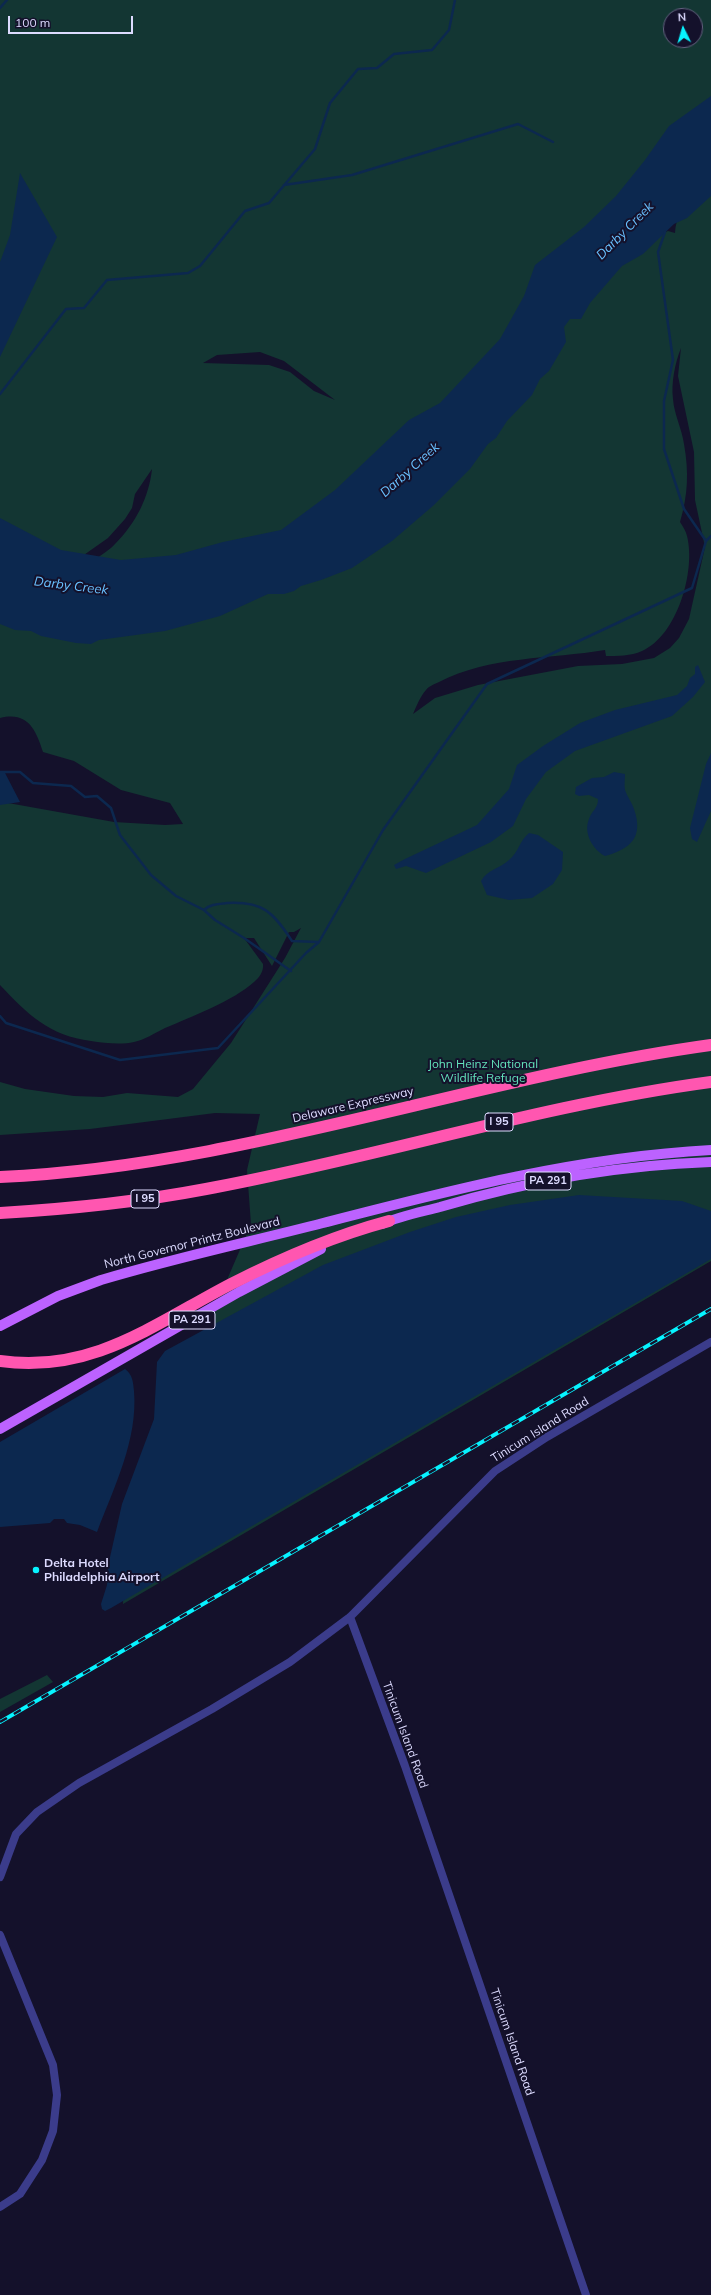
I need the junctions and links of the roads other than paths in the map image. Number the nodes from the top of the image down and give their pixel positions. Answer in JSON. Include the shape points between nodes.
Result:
{"nodes":[{"id":1,"x":711,"y":1045,"type":"edge"},
{"id":2,"x":711,"y":1082,"type":"edge"},
{"id":3,"x":711,"y":1150,"type":"edge"},
{"id":4,"x":711,"y":1162,"type":"edge"},
{"id":5,"x":0,"y":1177,"type":"edge"},
{"id":6,"x":0,"y":1213,"type":"edge"},
{"id":7,"x":389,"y":1221,"type":"junction"},
{"id":8,"x":0,"y":1326,"type":"edge"},
{"id":9,"x":711,"y":1342,"type":"edge"},
{"id":10,"x":0,"y":1361,"type":"edge"},
{"id":11,"x":0,"y":1429,"type":"edge"},
{"id":12,"x":350,"y":1617,"type":"junction"},
{"id":13,"x":0,"y":1877,"type":"edge"},
{"id":14,"x":0,"y":1935,"type":"edge"},
{"id":15,"x":0,"y":2207,"type":"edge"},
{"id":16,"x":586,"y":2295,"type":"edge"}],
"edges":[{"from":1,"to":5,"type":"highway","name":"Delaware Expressway","via":[[554,1072],[192,1155],[115,1167]]},
{"from":2,"to":6,"type":"highway","number":"I 95","via":[[559,1108],[288,1172],[148,1199]]},
{"from":3,"to":8,"type":"main road","name":"North Governor Printz Boulevard","number":"PA 291","via":[[642,1155],[561,1167],[398,1204],[116,1276],[58,1296]]},
{"from":4,"to":7,"type":"main road","number":"PA 291","via":[[640,1168],[550,1181]]},
{"from":7,"to":10,"type":"highway","via":[[347,1232],[281,1259],[130,1339],[100,1352],[49,1363]]},
{"from":7,"to":11,"type":"main road","number":"PA 291","via":[[333,1243],[290,1265]]},
{"from":9,"to":12,"type":"street","name":"Tinicum Island Road","via":[[500,1467],[474,1490]]},
{"from":12,"to":13,"type":"street","via":[[283,1666],[79,1784],[37,1812],[16,1834]]},
{"from":12,"to":16,"type":"street","name":"Tinicum Island Road","via":[[404,1766]]},
{"from":14,"to":15,"type":"street","via":[[53,2065],[57,2095],[53,2131],[42,2160],[20,2194]]}]}
